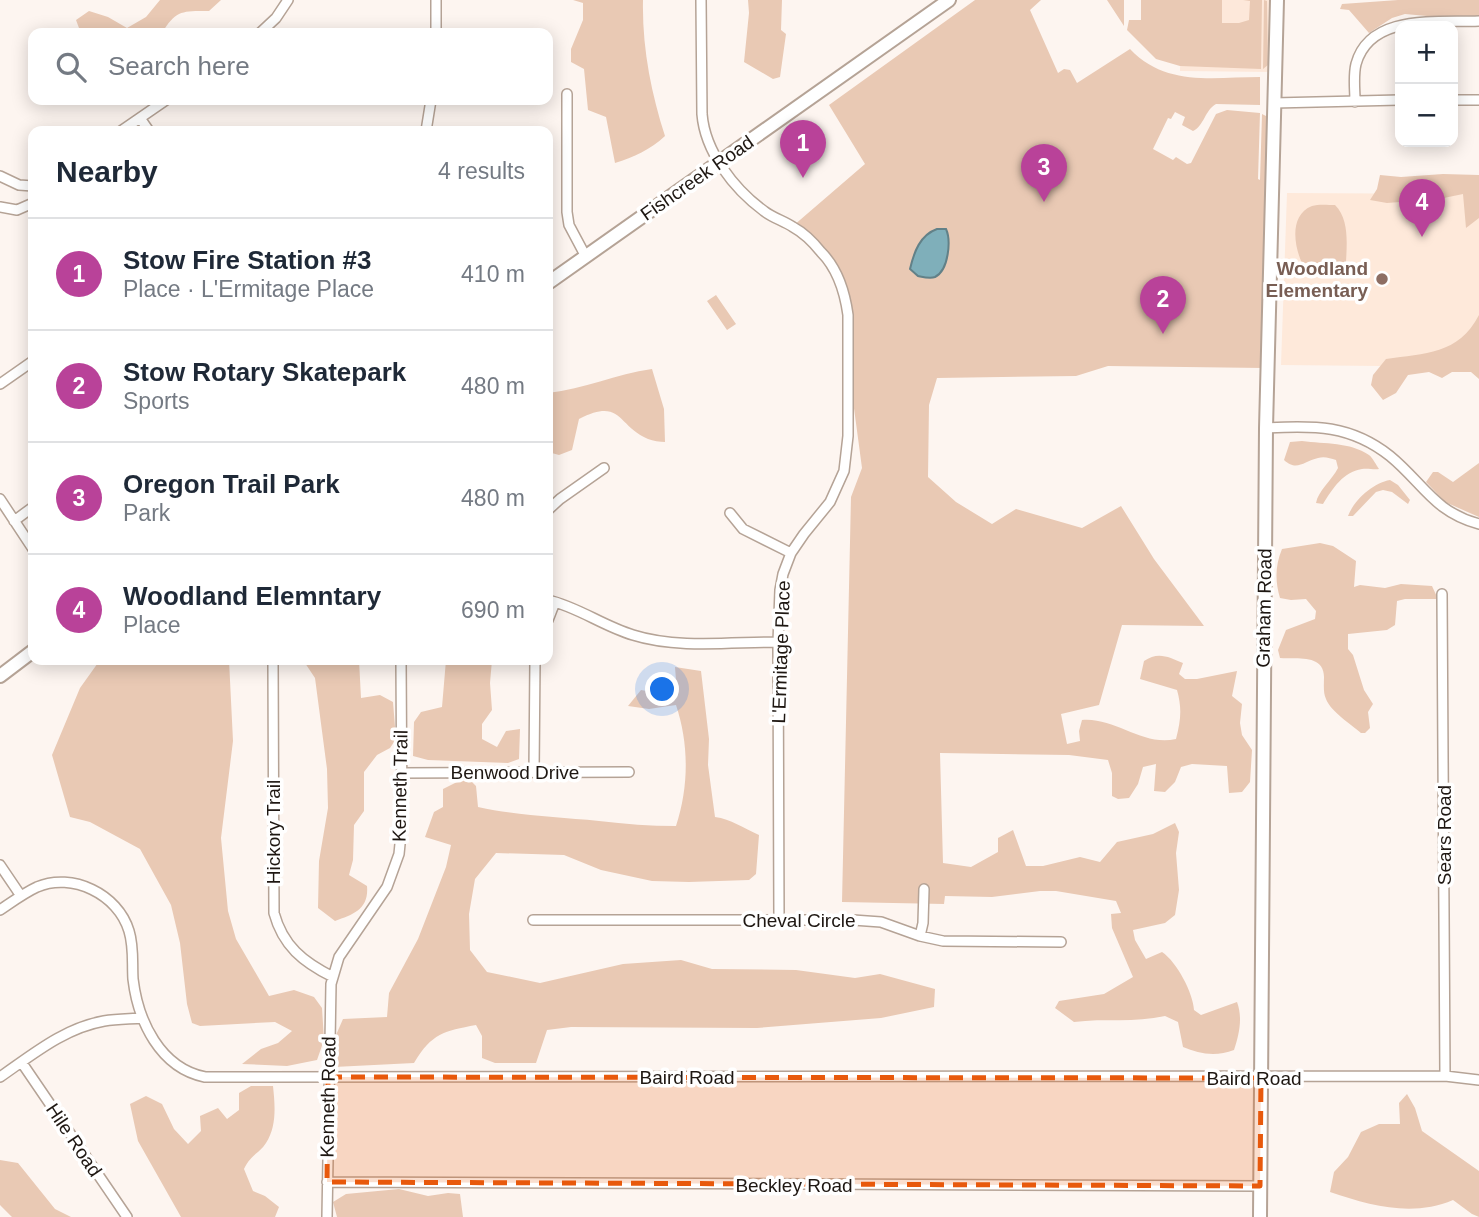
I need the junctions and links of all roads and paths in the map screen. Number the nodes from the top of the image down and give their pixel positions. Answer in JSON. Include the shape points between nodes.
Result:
{"nodes":[{"id":1,"x":288,"y":0,"type":"edge"},
{"id":2,"x":436,"y":0,"type":"edge"},
{"id":3,"x":701,"y":0,"type":"edge"},
{"id":4,"x":949,"y":0,"type":"edge"},
{"id":5,"x":1278,"y":0,"type":"edge"},
{"id":6,"x":1479,"y":21,"type":"edge"},
{"id":7,"x":265,"y":28,"type":"edge"},
{"id":8,"x":436,"y":28,"type":"edge"},
{"id":9,"x":567,"y":94,"type":"dead end"},
{"id":10,"x":1395,"y":100,"type":"edge"},
{"id":11,"x":1458,"y":100,"type":"edge"},
{"id":12,"x":1479,"y":100,"type":"edge"},
{"id":13,"x":1355,"y":102,"type":"junction"},
{"id":14,"x":1275,"y":103,"type":"junction"},
{"id":15,"x":159,"y":105,"type":"edge"},
{"id":16,"x":430,"y":105,"type":"edge"},
{"id":17,"x":140,"y":118,"type":"junction"},
{"id":18,"x":128,"y":126,"type":"edge"},
{"id":19,"x":146,"y":126,"type":"edge"},
{"id":20,"x":427,"y":126,"type":"edge"},
{"id":21,"x":720,"y":162,"type":"junction"},
{"id":22,"x":0,"y":176,"type":"edge"},
{"id":23,"x":28,"y":186,"type":"edge"},
{"id":24,"x":28,"y":206,"type":"edge"},
{"id":25,"x":0,"y":207,"type":"edge"},
{"id":26,"x":585,"y":255,"type":"junction"},
{"id":27,"x":553,"y":279,"type":"edge"},
{"id":28,"x":28,"y":364,"type":"edge"},
{"id":29,"x":0,"y":384,"type":"edge"},
{"id":30,"x":1266,"y":428,"type":"junction"},
{"id":31,"x":604,"y":468,"type":"dead end"},
{"id":32,"x":0,"y":499,"type":"edge"},
{"id":33,"x":553,"y":505,"type":"edge"},
{"id":34,"x":28,"y":511,"type":"edge"},
{"id":35,"x":730,"y":513,"type":"dead end"},
{"id":36,"x":14,"y":521,"type":"junction"},
{"id":37,"x":1479,"y":524,"type":"edge"},
{"id":38,"x":28,"y":542,"type":"edge"},
{"id":39,"x":791,"y":553,"type":"junction"},
{"id":40,"x":1442,"y":594,"type":"dead end"},
{"id":41,"x":553,"y":602,"type":"edge"},
{"id":42,"x":778,"y":642,"type":"junction"},
{"id":43,"x":28,"y":655,"type":"edge"},
{"id":44,"x":272,"y":665,"type":"edge"},
{"id":45,"x":401,"y":665,"type":"edge"},
{"id":46,"x":535,"y":665,"type":"edge"},
{"id":47,"x":0,"y":676,"type":"edge"},
{"id":48,"x":534,"y":772,"type":"junction"},
{"id":49,"x":629,"y":772,"type":"dead end"},
{"id":50,"x":401,"y":773,"type":"junction"},
{"id":51,"x":0,"y":864,"type":"edge"},
{"id":52,"x":924,"y":889,"type":"dead end"},
{"id":53,"x":21,"y":896,"type":"junction"},
{"id":54,"x":0,"y":910,"type":"edge"},
{"id":55,"x":533,"y":920,"type":"dead end"},
{"id":56,"x":779,"y":920,"type":"junction"},
{"id":57,"x":920,"y":936,"type":"junction"},
{"id":58,"x":1061,"y":942,"type":"dead end"},
{"id":59,"x":332,"y":977,"type":"junction"},
{"id":60,"x":142,"y":1018,"type":"junction"},
{"id":61,"x":22,"y":1063,"type":"junction"},
{"id":62,"x":1445,"y":1076,"type":"junction"},
{"id":63,"x":0,"y":1077,"type":"edge"},
{"id":64,"x":328,"y":1077,"type":"junction"},
{"id":65,"x":1261,"y":1078,"type":"junction"},
{"id":66,"x":1479,"y":1080,"type":"edge"},
{"id":67,"x":327,"y":1182,"type":"junction"},
{"id":68,"x":1260,"y":1185,"type":"junction"},
{"id":69,"x":127,"y":1217,"type":"edge"},
{"id":70,"x":327,"y":1217,"type":"edge"},
{"id":71,"x":1260,"y":1217,"type":"edge"}],
"edges":[{"from":1,"to":7,"type":"street"},
{"from":2,"to":8,"type":"street"},
{"from":3,"to":21,"type":"street","name":"L'Ermitage Place","via":[[703,129]]},
{"from":4,"to":21,"type":"main road","name":"Fishcreek Road"},
{"from":5,"to":14,"type":"main road","name":"Graham Road"},
{"from":6,"to":13,"type":"street","via":[[1397,26],[1377,34],[1357,61]]},
{"from":9,"to":26,"type":"street","via":[[567,212]]},
{"from":10,"to":13,"type":"street"},
{"from":11,"to":12,"type":"street"},
{"from":13,"to":14,"type":"street"},
{"from":14,"to":30,"type":"main road","name":"Graham Road"},
{"from":15,"to":17,"type":"street"},
{"from":16,"to":20,"type":"street"},
{"from":17,"to":18,"type":"street"},
{"from":17,"to":19,"type":"street"},
{"from":21,"to":26,"type":"main road","name":"Fishcreek Road"},
{"from":21,"to":39,"type":"street","name":"L'Ermitage Place","via":[[756,205],[803,234],[823,253],[846,299],[848,436],[844,471],[830,502]]},
{"from":22,"to":23,"type":"street"},
{"from":24,"to":25,"type":"street","via":[[17,210]]},
{"from":26,"to":27,"type":"main road","name":"Fishcreek Road"},
{"from":28,"to":29,"type":"street"},
{"from":30,"to":37,"type":"street","via":[[1345,431],[1390,457],[1441,506]]},
{"from":30,"to":65,"type":"main road","name":"Graham Road"},
{"from":31,"to":33,"type":"street"},
{"from":32,"to":36,"type":"street"},
{"from":34,"to":36,"type":"street"},
{"from":35,"to":39,"type":"street","via":[[749,533]]},
{"from":36,"to":38,"type":"street"},
{"from":39,"to":42,"type":"street","name":"L'Ermitage Place","via":[[780,590]]},
{"from":40,"to":62,"type":"street","name":"Sears Road"},
{"from":41,"to":42,"type":"street","via":[[654,641]]},
{"from":42,"to":56,"type":"street","name":"L'Ermitage Place"},
{"from":43,"to":47,"type":"main road"},
{"from":44,"to":59,"type":"street","name":"Hickory Trail","via":[[274,912],[290,948]]},
{"from":45,"to":50,"type":"street","name":"Kenneth Trail"},
{"from":46,"to":48,"type":"street"},
{"from":48,"to":49,"type":"street","name":"Benwood Drive"},
{"from":48,"to":50,"type":"street","name":"Benwood Drive"},
{"from":50,"to":59,"type":"street","name":"Kenneth Trail","via":[[401,844],[396,866],[380,898],[344,947]]},
{"from":51,"to":53,"type":"street"},
{"from":52,"to":57,"type":"street"},
{"from":53,"to":54,"type":"street","name":"Baird Road"},
{"from":53,"to":60,"type":"street","name":"Baird Road","via":[[38,887],[66,883],[92,890],[116,908],[130,935]]},
{"from":55,"to":56,"type":"street","name":"Cheval Circle"},
{"from":56,"to":57,"type":"street","name":"Cheval Circle","via":[[872,921]]},
{"from":57,"to":58,"type":"street","name":"Cheval Circle","via":[[943,942]]},
{"from":59,"to":64,"type":"street","name":"Kenneth Road"},
{"from":60,"to":61,"type":"street","via":[[74,1030]]},
{"from":60,"to":64,"type":"street","name":"Baird Road","via":[[164,1054],[183,1071],[222,1078]]},
{"from":61,"to":63,"type":"street"},
{"from":61,"to":69,"type":"street","name":"Hile Road"},
{"from":62,"to":65,"type":"street","name":"Baird Road"},
{"from":62,"to":66,"type":"street","name":"Baird Road"},
{"from":64,"to":65,"type":"street","name":"Baird Road"},
{"from":64,"to":67,"type":"street","name":"Kenneth Road"},
{"from":65,"to":68,"type":"main road","name":"Graham Road"},
{"from":67,"to":68,"type":"street","name":"Beckley Road"},
{"from":67,"to":70,"type":"street","name":"Kenneth Road"},
{"from":68,"to":71,"type":"main road","name":"Graham Road"}]}
